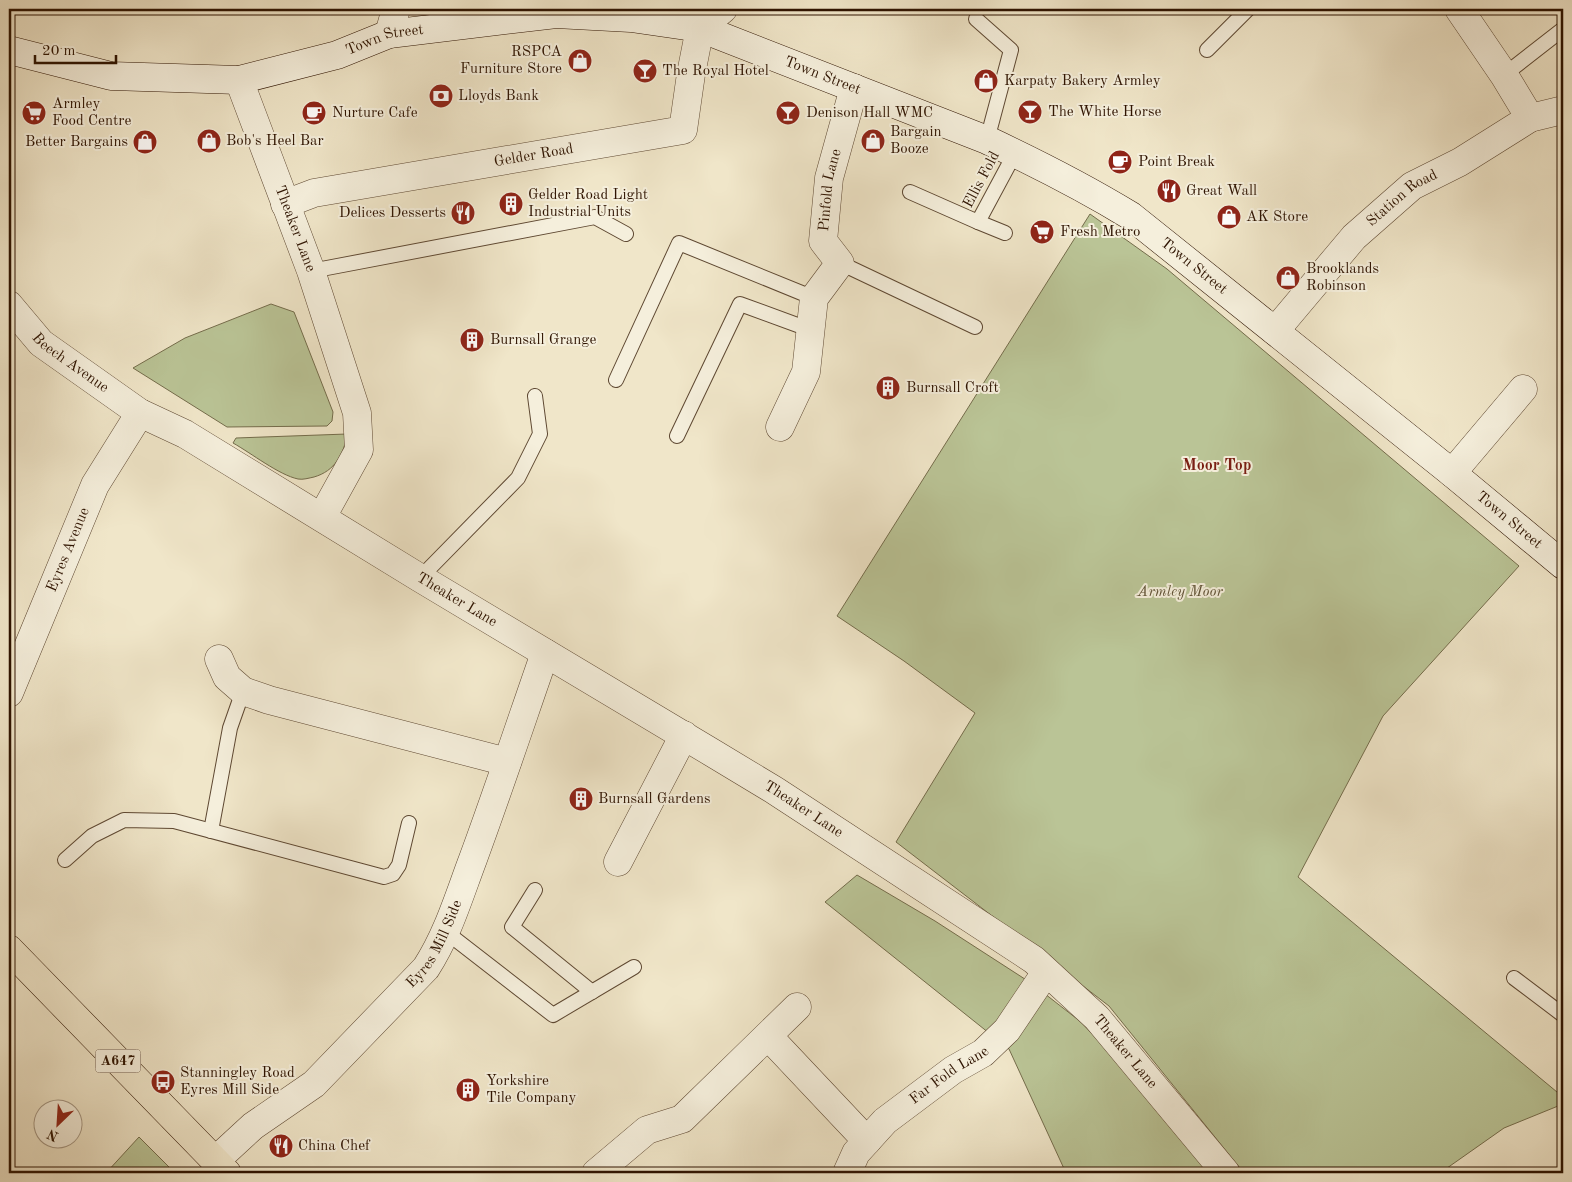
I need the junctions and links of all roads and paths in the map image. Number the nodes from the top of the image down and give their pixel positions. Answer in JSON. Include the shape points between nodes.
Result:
{"nodes":[{"id":1,"x":723,"y":9,"type":"edge"},
{"id":2,"x":1248,"y":9,"type":"edge"},
{"id":3,"x":1459,"y":9,"type":"edge"},
{"id":4,"x":976,"y":19,"type":"dead end"},
{"id":5,"x":392,"y":21,"type":"edge"},
{"id":6,"x":700,"y":28,"type":"junction"},
{"id":7,"x":1563,"y":29,"type":"edge"},
{"id":8,"x":9,"y":50,"type":"edge"},
{"id":9,"x":1207,"y":50,"type":"dead end"},
{"id":10,"x":1504,"y":74,"type":"junction"},
{"id":11,"x":239,"y":80,"type":"junction"},
{"id":12,"x":854,"y":88,"type":"junction"},
{"id":13,"x":1563,"y":110,"type":"edge"},
{"id":14,"x":1530,"y":118,"type":"junction"},
{"id":15,"x":987,"y":140,"type":"junction"},
{"id":16,"x":1015,"y":153,"type":"junction"},
{"id":17,"x":910,"y":192,"type":"dead end"},
{"id":18,"x":285,"y":204,"type":"junction"},
{"id":19,"x":978,"y":222,"type":"junction"},
{"id":20,"x":1005,"y":233,"type":"dead end"},
{"id":21,"x":626,"y":234,"type":"dead end"},
{"id":22,"x":840,"y":263,"type":"junction"},
{"id":23,"x":311,"y":271,"type":"junction"},
{"id":24,"x":814,"y":298,"type":"junction"},
{"id":25,"x":9,"y":305,"type":"edge"},
{"id":26,"x":975,"y":327,"type":"dead end"},
{"id":27,"x":810,"y":330,"type":"junction"},
{"id":28,"x":1274,"y":331,"type":"junction"},
{"id":29,"x":616,"y":380,"type":"dead end"},
{"id":30,"x":1523,"y":389,"type":"dead end"},
{"id":31,"x":535,"y":396,"type":"dead end"},
{"id":32,"x":140,"y":413,"type":"junction"},
{"id":33,"x":780,"y":427,"type":"dead end"},
{"id":34,"x":677,"y":436,"type":"dead end"},
{"id":35,"x":1452,"y":473,"type":"junction"},
{"id":36,"x":322,"y":517,"type":"junction"},
{"id":37,"x":1563,"y":565,"type":"edge"},
{"id":38,"x":420,"y":578,"type":"junction"},
{"id":39,"x":545,"y":653,"type":"junction"},
{"id":40,"x":220,"y":659,"type":"dead end"},
{"id":41,"x":243,"y":691,"type":"junction"},
{"id":42,"x":9,"y":693,"type":"edge"},
{"id":43,"x":684,"y":735,"type":"junction"},
{"id":44,"x":507,"y":762,"type":"junction"},
{"id":45,"x":409,"y":822,"type":"dead end"},
{"id":46,"x":211,"y":831,"type":"junction"},
{"id":47,"x":64,"y":860,"type":"dead end"},
{"id":48,"x":618,"y":862,"type":"dead end"},
{"id":49,"x":535,"y":890,"type":"dead end"},
{"id":50,"x":446,"y":932,"type":"junction"},
{"id":51,"x":9,"y":949,"type":"edge"},
{"id":52,"x":634,"y":967,"type":"dead end"},
{"id":53,"x":1046,"y":972,"type":"junction"},
{"id":54,"x":1514,"y":978,"type":"dead end"},
{"id":55,"x":592,"y":992,"type":"junction"},
{"id":56,"x":797,"y":1007,"type":"dead end"},
{"id":57,"x":1563,"y":1015,"type":"edge"},
{"id":58,"x":768,"y":1036,"type":"junction"},
{"id":59,"x":868,"y":1141,"type":"junction"},
{"id":60,"x":222,"y":1167,"type":"edge"},
{"id":61,"x":596,"y":1173,"type":"edge"},
{"id":62,"x":847,"y":1173,"type":"edge"},
{"id":63,"x":1226,"y":1173,"type":"edge"}],
"edges":[{"from":1,"to":6,"type":"street"},
{"from":2,"to":9,"type":"lane"},
{"from":3,"to":10,"type":"street"},
{"from":4,"to":15,"type":"lane","via":[[1011,50]]},
{"from":5,"to":6,"type":"street","name":"Town Street","via":[[556,14],[631,18]]},
{"from":5,"to":11,"type":"street","name":"Town Street","via":[[337,55]]},
{"from":6,"to":12,"type":"street","name":"Town Street"},
{"from":6,"to":18,"type":"street","name":"Gelder Road","via":[[683,130],[314,193]]},
{"from":7,"to":10,"type":"lane"},
{"from":8,"to":11,"type":"street","name":"Town Street","via":[[111,76]]},
{"from":10,"to":14,"type":"street"},
{"from":11,"to":18,"type":"street","name":"Theaker Lane"},
{"from":12,"to":15,"type":"street","name":"Town Street"},
{"from":12,"to":22,"type":"street","name":"Pinfold Lane","via":[[829,178],[826,205],[824,241]]},
{"from":13,"to":14,"type":"street","name":"Station Road"},
{"from":14,"to":28,"type":"street","name":"Station Road","via":[[1460,162],[1412,186],[1354,237]]},
{"from":15,"to":16,"type":"street","name":"Town Street"},
{"from":16,"to":19,"type":"lane","name":"Ellis Fold"},
{"from":16,"to":28,"type":"street","name":"Town Street","via":[[1131,216]]},
{"from":17,"to":19,"type":"lane","name":"Ellis Fold"},
{"from":18,"to":23,"type":"street","name":"Theaker Lane"},
{"from":19,"to":20,"type":"lane","name":"Ellis Fold"},
{"from":21,"to":23,"type":"lane","via":[[595,217]]},
{"from":22,"to":24,"type":"street"},
{"from":22,"to":26,"type":"lane"},
{"from":23,"to":36,"type":"street","name":"Theaker Lane","via":[[357,413],[359,450]]},
{"from":24,"to":27,"type":"street"},
{"from":24,"to":29,"type":"lane","via":[[680,243]]},
{"from":25,"to":32,"type":"street","name":"Beech Avenue","via":[[41,343]]},
{"from":27,"to":33,"type":"street","via":[[806,372]]},
{"from":27,"to":34,"type":"lane","via":[[740,304]]},
{"from":28,"to":35,"type":"street","name":"Town Street"},
{"from":30,"to":35,"type":"street"},
{"from":31,"to":38,"type":"lane","via":[[540,434],[518,478]]},
{"from":32,"to":36,"type":"street","name":"Theaker Lane","via":[[185,434]]},
{"from":32,"to":42,"type":"street","name":"Eyres Avenue","via":[[95,485]]},
{"from":35,"to":37,"type":"street","name":"Town Street"},
{"from":36,"to":38,"type":"street","name":"Theaker Lane"},
{"from":38,"to":39,"type":"street","name":"Theaker Lane"},
{"from":39,"to":43,"type":"street","name":"Theaker Lane"},
{"from":39,"to":44,"type":"street","name":"Eyres Mill Side"},
{"from":40,"to":41,"type":"street","via":[[227,677]]},
{"from":41,"to":44,"type":"street"},
{"from":41,"to":46,"type":"lane","via":[[230,728]]},
{"from":43,"to":48,"type":"street"},
{"from":43,"to":53,"type":"street","name":"Theaker Lane","via":[[920,884],[1034,960]]},
{"from":44,"to":50,"type":"street","name":"Eyres Mill Side"},
{"from":45,"to":46,"type":"lane","via":[[399,865],[393,874],[384,877]]},
{"from":46,"to":47,"type":"lane","via":[[174,821],[124,820],[92,836]]},
{"from":49,"to":55,"type":"lane","via":[[512,927]]},
{"from":50,"to":55,"type":"lane","via":[[553,1015]]},
{"from":50,"to":60,"type":"street","name":"Eyres Mill Side","via":[[426,968],[314,1084],[253,1126]]},
{"from":51,"to":60,"type":"main road","number":"A647"},
{"from":52,"to":55,"type":"lane"},
{"from":53,"to":59,"type":"street","name":"Far Fold Lane","via":[[1007,1030],[983,1053],[953,1070],[885,1121]]},
{"from":53,"to":63,"type":"street","name":"Theaker Lane","via":[[1097,1018]]},
{"from":54,"to":57,"type":"lane"},
{"from":56,"to":58,"type":"street"},
{"from":58,"to":59,"type":"street"},
{"from":58,"to":61,"type":"street","via":[[682,1119],[647,1130]]},
{"from":59,"to":62,"type":"street","name":"Far Fold Lane","via":[[856,1153]]}]}
